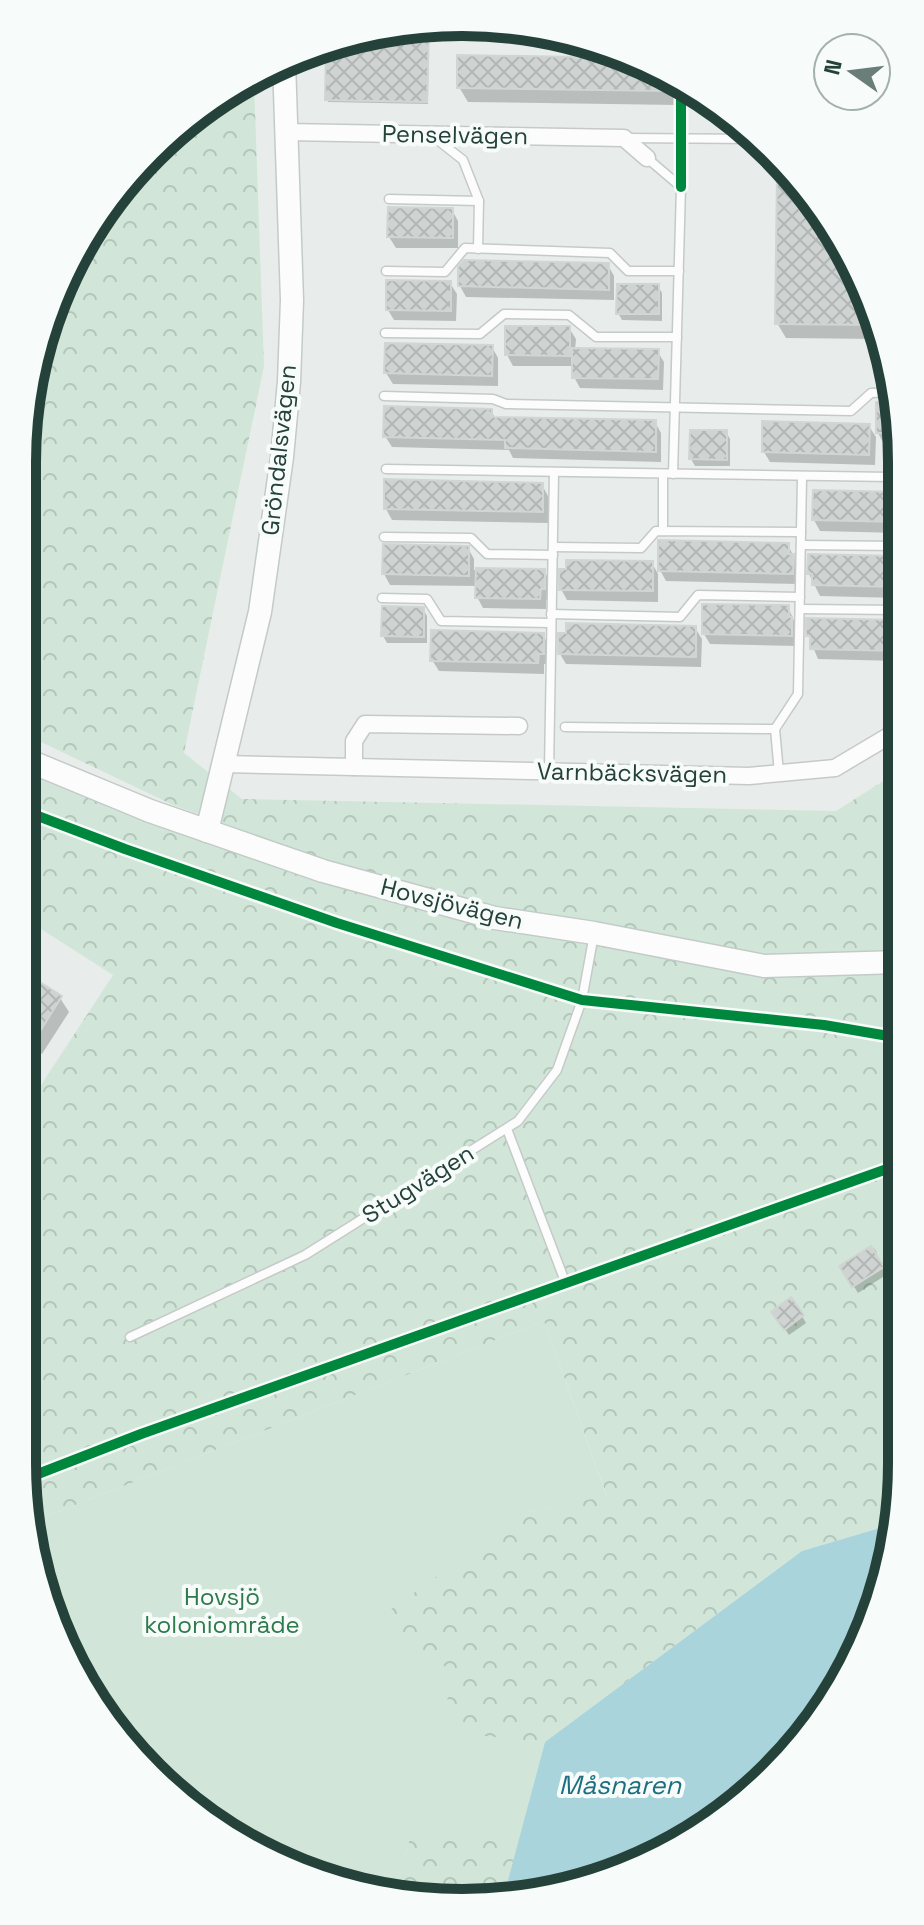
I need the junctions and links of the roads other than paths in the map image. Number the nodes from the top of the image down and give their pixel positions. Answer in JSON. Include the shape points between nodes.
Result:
{"nodes":[{"id":1,"x":284,"y":75,"type":"edge"},
{"id":2,"x":286,"y":132,"type":"junction"},
{"id":3,"x":430,"y":135,"type":"junction"},
{"id":4,"x":624,"y":138,"type":"junction"},
{"id":5,"x":739,"y":139,"type":"edge"},
{"id":6,"x":647,"y":158,"type":"joint"},
{"id":7,"x":389,"y":199,"type":"dead end"},
{"id":8,"x":479,"y":201,"type":"junction"},
{"id":9,"x":478,"y":249,"type":"junction"},
{"id":10,"x":386,"y":271,"type":"dead end"},
{"id":11,"x":679,"y":271,"type":"junction"},
{"id":12,"x":385,"y":333,"type":"dead end"},
{"id":13,"x":677,"y":337,"type":"junction"},
{"id":14,"x":882,"y":393,"type":"edge"},
{"id":15,"x":384,"y":396,"type":"dead end"},
{"id":16,"x":675,"y":408,"type":"junction"},
{"id":17,"x":386,"y":469,"type":"dead end"},
{"id":18,"x":554,"y":472,"type":"junction"},
{"id":19,"x":663,"y":474,"type":"junction"},
{"id":20,"x":673,"y":474,"type":"junction"},
{"id":21,"x":802,"y":477,"type":"junction"},
{"id":22,"x":888,"y":477,"type":"edge"},
{"id":23,"x":663,"y":531,"type":"junction"},
{"id":24,"x":801,"y":532,"type":"junction"},
{"id":25,"x":384,"y":537,"type":"dead end"},
{"id":26,"x":801,"y":545,"type":"junction"},
{"id":27,"x":888,"y":546,"type":"edge"},
{"id":28,"x":553,"y":551,"type":"junction"},
{"id":29,"x":800,"y":597,"type":"junction"},
{"id":30,"x":382,"y":598,"type":"dead end"},
{"id":31,"x":800,"y":609,"type":"junction"},
{"id":32,"x":888,"y":610,"type":"edge"},
{"id":33,"x":551,"y":618,"type":"junction"},
{"id":34,"x":519,"y":726,"type":"dead end"},
{"id":35,"x":565,"y":727,"type":"dead end"},
{"id":36,"x":775,"y":729,"type":"junction"},
{"id":37,"x":888,"y":737,"type":"edge"},
{"id":38,"x":36,"y":764,"type":"edge"},
{"id":39,"x":224,"y":764,"type":"junction"},
{"id":40,"x":354,"y":767,"type":"junction"},
{"id":41,"x":549,"y":771,"type":"junction"},
{"id":42,"x":779,"y":773,"type":"junction"},
{"id":43,"x":207,"y":831,"type":"junction"},
{"id":44,"x":594,"y":933,"type":"junction"},
{"id":45,"x":888,"y":962,"type":"edge"},
{"id":46,"x":507,"y":1129,"type":"junction"},
{"id":47,"x":566,"y":1284,"type":"dead end"},
{"id":48,"x":130,"y":1337,"type":"dead end"}],
"edges":[{"from":1,"to":2,"type":"street","name":"Gröndalsvägen"},
{"from":2,"to":3,"type":"street","name":"Penselvägen"},
{"from":2,"to":39,"type":"street","name":"Gröndalsvägen","via":[[292,300],[282,457],[260,612]]},
{"from":3,"to":4,"type":"street","name":"Penselvägen"},
{"from":3,"to":8,"type":"lane","via":[[463,160]]},
{"from":4,"to":5,"type":"lane","name":"Penselvägen"},
{"from":4,"to":6,"type":"street"},
{"from":6,"to":11,"type":"lane","via":[[681,187]]},
{"from":7,"to":8,"type":"lane"},
{"from":8,"to":9,"type":"lane"},
{"from":9,"to":10,"type":"lane","via":[[465,248],[445,272]]},
{"from":9,"to":11,"type":"lane","via":[[610,253],[628,271]]},
{"from":11,"to":13,"type":"lane"},
{"from":12,"to":13,"type":"lane","via":[[480,334],[504,314],[543,314],[569,315],[596,337]]},
{"from":13,"to":16,"type":"lane"},
{"from":14,"to":16,"type":"lane","via":[[871,393],[851,411]]},
{"from":15,"to":16,"type":"lane"},
{"from":16,"to":20,"type":"lane"},
{"from":17,"to":18,"type":"lane"},
{"from":18,"to":19,"type":"lane"},
{"from":18,"to":28,"type":"lane"},
{"from":19,"to":20,"type":"lane"},
{"from":19,"to":23,"type":"lane"},
{"from":20,"to":21,"type":"lane"},
{"from":21,"to":22,"type":"lane"},
{"from":21,"to":24,"type":"lane"},
{"from":23,"to":24,"type":"lane"},
{"from":23,"to":28,"type":"lane","via":[[656,531],[641,548]]},
{"from":24,"to":26,"type":"lane"},
{"from":25,"to":28,"type":"lane","via":[[471,538],[487,554]]},
{"from":26,"to":27,"type":"lane"},
{"from":26,"to":29,"type":"lane"},
{"from":28,"to":33,"type":"lane"},
{"from":29,"to":31,"type":"lane"},
{"from":29,"to":33,"type":"lane","via":[[698,595],[680,617]]},
{"from":30,"to":33,"type":"lane","via":[[427,599],[441,621]]},
{"from":31,"to":32,"type":"lane"},
{"from":31,"to":36,"type":"lane","via":[[798,694]]},
{"from":33,"to":41,"type":"lane"},
{"from":34,"to":40,"type":"street","via":[[365,724],[354,741]]},
{"from":35,"to":36,"type":"lane"},
{"from":36,"to":42,"type":"lane"},
{"from":37,"to":42,"type":"street","name":"Varnbäcksvägen","via":[[835,768]]},
{"from":38,"to":43,"type":"street","name":"Hovsjövägen"},
{"from":39,"to":40,"type":"street","name":"Varnbäcksvägen"},
{"from":39,"to":43,"type":"street","name":"Gröndalsvägen"},
{"from":40,"to":41,"type":"street","name":"Varnbäcksvägen"},
{"from":41,"to":42,"type":"street","name":"Varnbäcksvägen"},
{"from":43,"to":44,"type":"street","name":"Hovsjövägen","via":[[323,871],[495,918]]},
{"from":44,"to":45,"type":"street","name":"Hovsjövägen","via":[[764,966]]},
{"from":44,"to":46,"type":"lane","name":"Stugvägen","via":[[582,1000],[557,1070]]},
{"from":46,"to":47,"type":"lane"},
{"from":46,"to":48,"type":"lane","name":"Stugvägen","via":[[305,1255]]}]}
